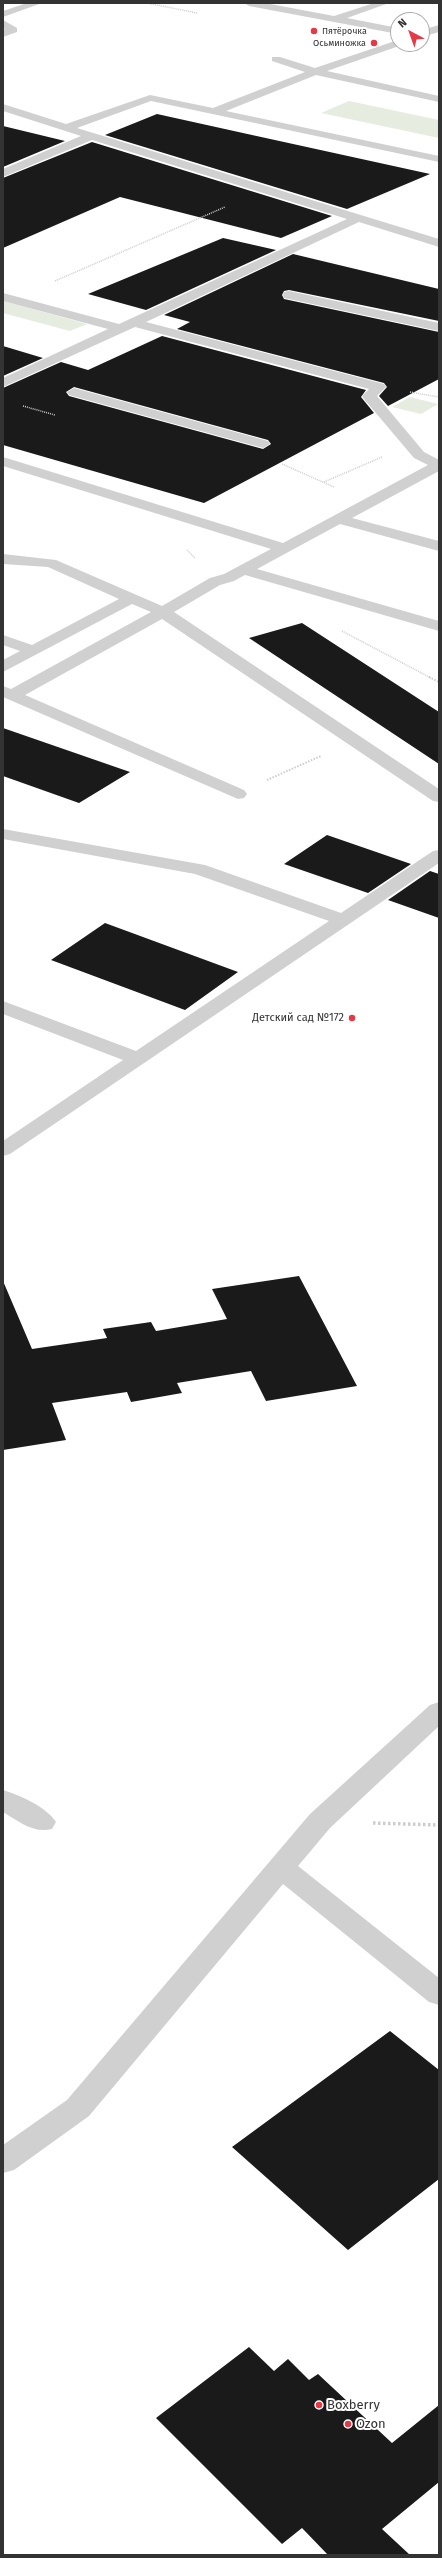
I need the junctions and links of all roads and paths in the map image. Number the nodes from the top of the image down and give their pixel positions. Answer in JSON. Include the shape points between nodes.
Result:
{"nodes":[{"id":1,"x":37,"y":3,"type":"edge"},
{"id":2,"x":147,"y":3,"type":"edge"},
{"id":3,"x":249,"y":3,"type":"edge"},
{"id":4,"x":384,"y":3,"type":"edge"},
{"id":5,"x":197,"y":13,"type":"dead end"},
{"id":6,"x":3,"y":14,"type":"edge"},
{"id":7,"x":335,"y":19,"type":"junction"},
{"id":8,"x":3,"y":23,"type":"edge"},
{"id":9,"x":390,"y":30,"type":"edge"},
{"id":10,"x":3,"y":34,"type":"edge"},
{"id":11,"x":390,"y":46,"type":"edge"},
{"id":12,"x":276,"y":59,"type":"dead end"},
{"id":13,"x":316,"y":72,"type":"junction"},
{"id":14,"x":439,"y":99,"type":"edge"},
{"id":15,"x":3,"y":107,"type":"edge"},
{"id":16,"x":216,"y":111,"type":"junction"},
{"id":17,"x":65,"y":128,"type":"junction"},
{"id":18,"x":91,"y":136,"type":"junction"},
{"id":19,"x":10,"y":158,"type":"dead end"},
{"id":20,"x":439,"y":159,"type":"edge"},
{"id":21,"x":29,"y":162,"type":"junction"},
{"id":22,"x":3,"y":174,"type":"edge"},
{"id":23,"x":266,"y":190,"type":"junction"},
{"id":24,"x":359,"y":218,"type":"junction"},
{"id":25,"x":439,"y":243,"type":"edge"},
{"id":26,"x":289,"y":295,"type":"dead end"},
{"id":27,"x":7,"y":298,"type":"edge"},
{"id":28,"x":136,"y":323,"type":"junction"},
{"id":29,"x":439,"y":327,"type":"edge"},
{"id":30,"x":122,"y":329,"type":"junction"},
{"id":31,"x":3,"y":383,"type":"edge"},
{"id":32,"x":74,"y":392,"type":"dead end"},
{"id":33,"x":264,"y":444,"type":"joint"},
{"id":34,"x":410,"y":444,"type":"junction"},
{"id":35,"x":3,"y":461,"type":"edge"},
{"id":36,"x":439,"y":465,"type":"edge"},
{"id":37,"x":324,"y":483,"type":"junction"},
{"id":38,"x":369,"y":502,"type":"junction"},
{"id":39,"x":338,"y":519,"type":"junction"},
{"id":40,"x":439,"y":546,"type":"edge"},
{"id":41,"x":284,"y":548,"type":"junction"},
{"id":42,"x":3,"y":559,"type":"edge"},
{"id":43,"x":243,"y":570,"type":"junction"},
{"id":44,"x":132,"y":598,"type":"junction"},
{"id":45,"x":163,"y":612,"type":"junction"},
{"id":46,"x":439,"y":626,"type":"edge"},
{"id":47,"x":3,"y":640,"type":"edge"},
{"id":48,"x":34,"y":651,"type":"junction"},
{"id":49,"x":3,"y":667,"type":"edge"},
{"id":50,"x":8,"y":693,"type":"edge"},
{"id":51,"x":355,"y":740,"type":"junction"},
{"id":52,"x":238,"y":794,"type":"joint"},
{"id":53,"x":439,"y":797,"type":"edge"},
{"id":54,"x":3,"y":834,"type":"edge"},
{"id":55,"x":439,"y":855,"type":"edge"},
{"id":56,"x":344,"y":920,"type":"junction"},
{"id":57,"x":3,"y":1007,"type":"edge"},
{"id":58,"x":138,"y":1059,"type":"junction"},
{"id":59,"x":4,"y":1149,"type":"edge"},
{"id":60,"x":439,"y":1711,"type":"edge"},
{"id":61,"x":3,"y":1800,"type":"edge"},
{"id":62,"x":320,"y":1821,"type":"junction"},
{"id":63,"x":42,"y":1822,"type":"dead end"},
{"id":64,"x":439,"y":1825,"type":"edge"},
{"id":65,"x":281,"y":1867,"type":"junction"},
{"id":66,"x":439,"y":1994,"type":"edge"},
{"id":67,"x":3,"y":2161,"type":"edge"}],
"edges":[{"from":1,"to":6,"type":"lane"},
{"from":2,"to":5,"type":"path"},
{"from":3,"to":7,"type":"lane"},
{"from":4,"to":7,"type":"lane"},
{"from":7,"to":9,"type":"lane"},
{"from":8,"to":10,"type":"lane","via":[[13,30]]},
{"from":11,"to":13,"type":"lane"},
{"from":12,"to":13,"type":"lane"},
{"from":13,"to":14,"type":"lane"},
{"from":13,"to":16,"type":"lane"},
{"from":15,"to":17,"type":"lane"},
{"from":16,"to":17,"type":"lane","via":[[150,98]]},
{"from":16,"to":20,"type":"lane"},
{"from":17,"to":18,"type":"lane"},
{"from":18,"to":21,"type":"lane"},
{"from":18,"to":23,"type":"lane"},
{"from":19,"to":21,"type":"lane"},
{"from":21,"to":22,"type":"lane"},
{"from":23,"to":24,"type":"lane"},
{"from":23,"to":27,"type":"path"},
{"from":24,"to":25,"type":"lane"},
{"from":24,"to":28,"type":"lane"},
{"from":26,"to":29,"type":"lane"},
{"from":27,"to":30,"type":"lane"},
{"from":28,"to":30,"type":"lane"},
{"from":28,"to":34,"type":"lane","via":[[379,387],[369,396]]},
{"from":30,"to":31,"type":"lane"},
{"from":32,"to":33,"type":"lane"},
{"from":33,"to":37,"type":"path","via":[[261,455]]},
{"from":34,"to":36,"type":"lane","via":[[419,455]]},
{"from":34,"to":37,"type":"path"},
{"from":35,"to":41,"type":"lane"},
{"from":36,"to":38,"type":"lane"},
{"from":37,"to":38,"type":"path"},
{"from":38,"to":39,"type":"lane"},
{"from":39,"to":40,"type":"lane"},
{"from":39,"to":41,"type":"lane"},
{"from":41,"to":43,"type":"lane"},
{"from":42,"to":44,"type":"lane","via":[[51,563]]},
{"from":43,"to":45,"type":"lane","via":[[229,578],[215,581]]},
{"from":43,"to":46,"type":"lane"},
{"from":44,"to":45,"type":"lane"},
{"from":44,"to":48,"type":"lane"},
{"from":45,"to":50,"type":"lane"},
{"from":45,"to":51,"type":"lane"},
{"from":47,"to":48,"type":"lane"},
{"from":48,"to":49,"type":"lane"},
{"from":50,"to":52,"type":"lane"},
{"from":51,"to":52,"type":"path"},
{"from":51,"to":53,"type":"lane"},
{"from":54,"to":56,"type":"lane","via":[[199,869]]},
{"from":55,"to":56,"type":"lane"},
{"from":56,"to":58,"type":"lane"},
{"from":57,"to":58,"type":"lane"},
{"from":58,"to":59,"type":"lane"},
{"from":60,"to":62,"type":"lane"},
{"from":61,"to":63,"type":"lane"},
{"from":62,"to":64,"type":"path"},
{"from":62,"to":65,"type":"lane"},
{"from":65,"to":66,"type":"lane"},
{"from":65,"to":67,"type":"lane","via":[[78,2108]]}]}
